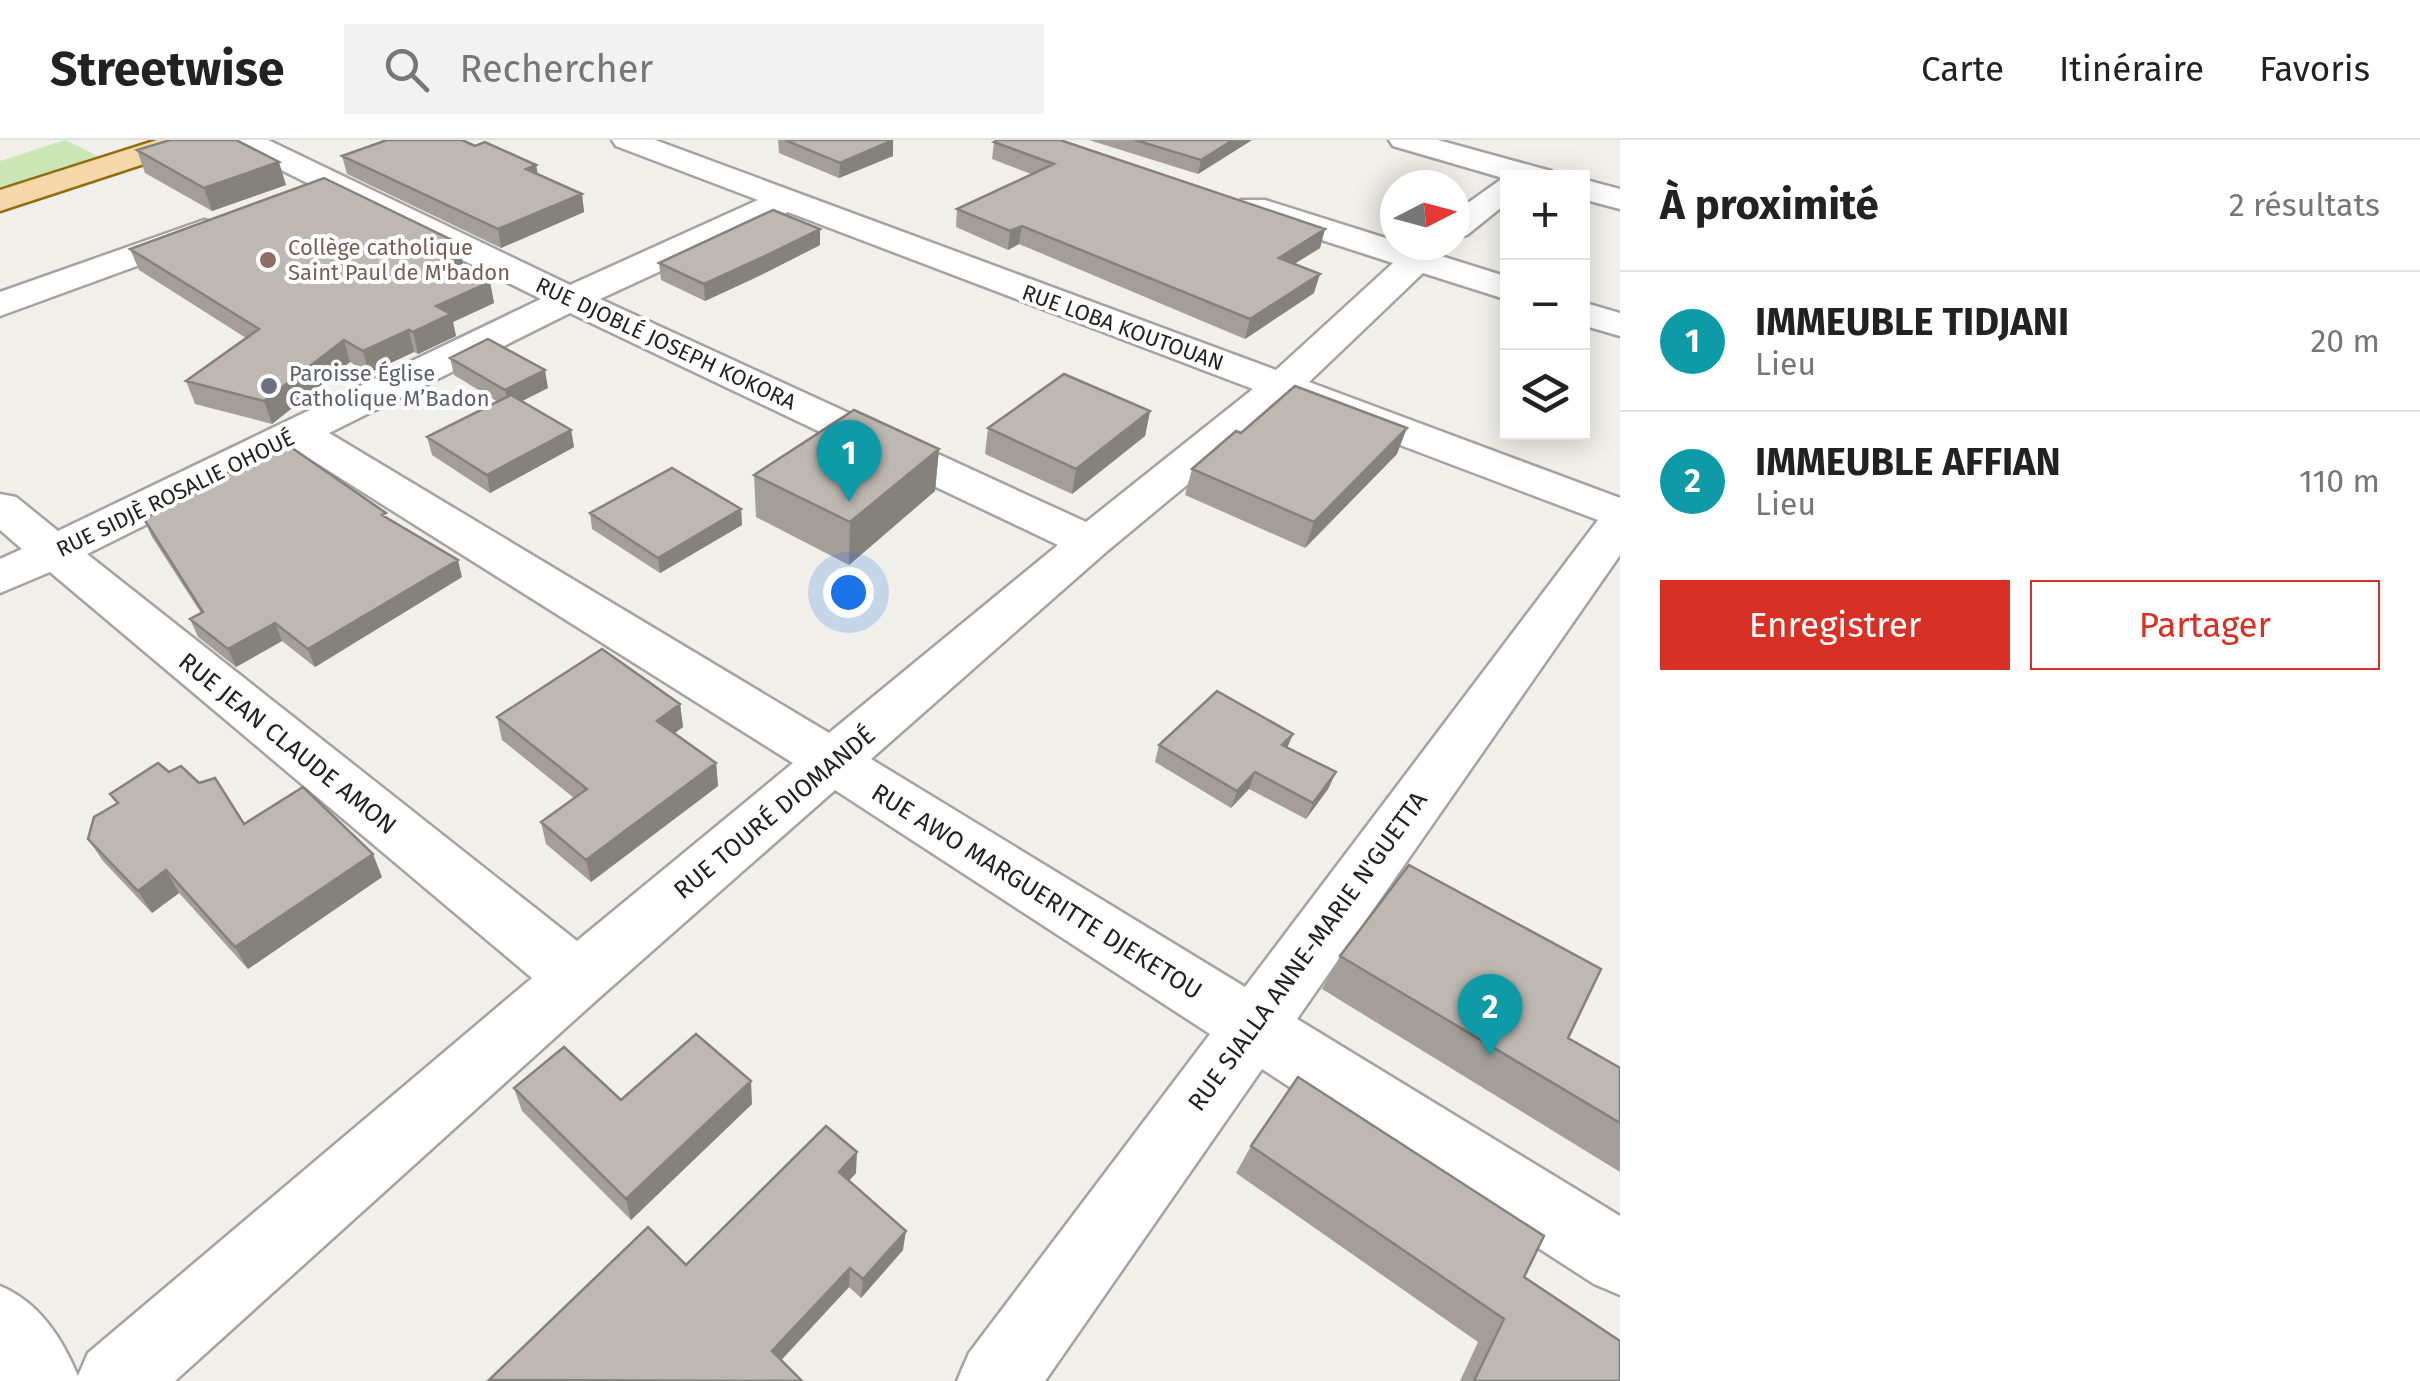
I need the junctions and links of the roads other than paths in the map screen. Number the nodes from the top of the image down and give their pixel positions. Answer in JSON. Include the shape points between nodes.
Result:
{"nodes":[{"id":1,"x":188,"y":140,"type":"edge"},
{"id":2,"x":244,"y":140,"type":"edge"},
{"id":3,"x":627,"y":140,"type":"edge"},
{"id":4,"x":1404,"y":140,"type":"edge"},
{"id":5,"x":1500,"y":171,"type":"edge"},
{"id":6,"x":333,"y":182,"type":"junction"},
{"id":7,"x":1590,"y":191,"type":"edge"},
{"id":8,"x":1500,"y":194,"type":"edge"},
{"id":9,"x":296,"y":196,"type":"edge"},
{"id":10,"x":1620,"y":199,"type":"edge"},
{"id":11,"x":1230,"y":200,"type":"edge"},
{"id":12,"x":784,"y":201,"type":"junction"},
{"id":13,"x":0,"y":202,"type":"edge"},
{"id":14,"x":240,"y":216,"type":"edge"},
{"id":15,"x":1470,"y":217,"type":"edge"},
{"id":16,"x":1380,"y":232,"type":"edge"},
{"id":17,"x":1417,"y":260,"type":"edge"},
{"id":18,"x":1460,"y":260,"type":"edge"},
{"id":19,"x":1500,"y":284,"type":"edge"},
{"id":20,"x":570,"y":299,"type":"junction"},
{"id":21,"x":0,"y":305,"type":"edge"},
{"id":22,"x":1590,"y":315,"type":"edge"},
{"id":23,"x":1620,"y":324,"type":"edge"},
{"id":24,"x":1282,"y":386,"type":"junction"},
{"id":25,"x":300,"y":433,"type":"junction"},
{"id":26,"x":0,"y":507,"type":"edge"},
{"id":27,"x":1620,"y":514,"type":"edge"},
{"id":28,"x":1620,"y":522,"type":"edge"},
{"id":29,"x":1090,"y":542,"type":"junction"},
{"id":30,"x":54,"y":552,"type":"junction"},
{"id":31,"x":0,"y":578,"type":"edge"},
{"id":32,"x":834,"y":762,"type":"junction"},
{"id":33,"x":577,"y":978,"type":"junction"},
{"id":34,"x":1252,"y":1027,"type":"junction"},
{"id":35,"x":1620,"y":1258,"type":"edge"},
{"id":36,"x":0,"y":1324,"type":"edge"},
{"id":37,"x":40,"y":1381,"type":"edge"},
{"id":38,"x":116,"y":1381,"type":"edge"},
{"id":39,"x":997,"y":1381,"type":"edge"}],
"edges":[{"from":1,"to":13,"type":"main road"},
{"from":2,"to":6,"type":"street","name":"RUE DJOBLÉ JOSEPH KOKORA"},
{"from":3,"to":12,"type":"street","name":"RUE LOBA KOUTOUAN"},
{"from":4,"to":5,"type":"street"},
{"from":6,"to":9,"type":"street"},
{"from":6,"to":20,"type":"street","name":"RUE DJOBLÉ JOSEPH KOKORA"},
{"from":7,"to":10,"type":"street"},
{"from":8,"to":15,"type":"street","name":"RUE TOURÉ DIOMANDÉ"},
{"from":11,"to":16,"type":"street"},
{"from":12,"to":20,"type":"street","name":"RUE SIDJÈ ROSALIE OHOUÉ"},
{"from":12,"to":24,"type":"street","name":"RUE LOBA KOUTOUAN"},
{"from":14,"to":21,"type":"street"},
{"from":17,"to":24,"type":"street","name":"RUE TOURÉ DIOMANDÉ"},
{"from":18,"to":19,"type":"street"},
{"from":20,"to":25,"type":"street","name":"RUE SIDJÈ ROSALIE OHOUÉ"},
{"from":20,"to":29,"type":"street","name":"RUE DJOBLÉ JOSEPH KOKORA"},
{"from":22,"to":23,"type":"street"},
{"from":24,"to":27,"type":"street","name":"RUE LOBA KOUTOUAN"},
{"from":24,"to":29,"type":"street","name":"RUE TOURÉ DIOMANDÉ"},
{"from":25,"to":30,"type":"street","name":"RUE SIDJÈ ROSALIE OHOUÉ"},
{"from":25,"to":32,"type":"street","name":"RUE AWO MARGUERITTE DJEKETOU"},
{"from":26,"to":30,"type":"street","name":"RUE JEAN CLAUDE AMON"},
{"from":28,"to":34,"type":"street","name":"RUE SIALLA ANNE-MARIE N'GUETTA"},
{"from":29,"to":32,"type":"street","name":"RUE TOURÉ DIOMANDÉ"},
{"from":30,"to":31,"type":"street","name":"RUE SIDJÈ ROSALIE OHOUÉ"},
{"from":30,"to":33,"type":"street","name":"RUE JEAN CLAUDE AMON"},
{"from":32,"to":33,"type":"street","name":"RUE TOURÉ DIOMANDÉ"},
{"from":32,"to":34,"type":"street","name":"RUE AWO MARGUERITTE DJEKETOU"},
{"from":33,"to":38,"type":"street","name":"RUE TOURÉ DIOMANDÉ"},
{"from":34,"to":35,"type":"street","name":"RUE AWO MARGUERITTE DJEKETOU"},
{"from":34,"to":39,"type":"street","name":"RUE SIALLA ANNE-MARIE N'GUETTA"},
{"from":36,"to":37,"type":"street"}]}
